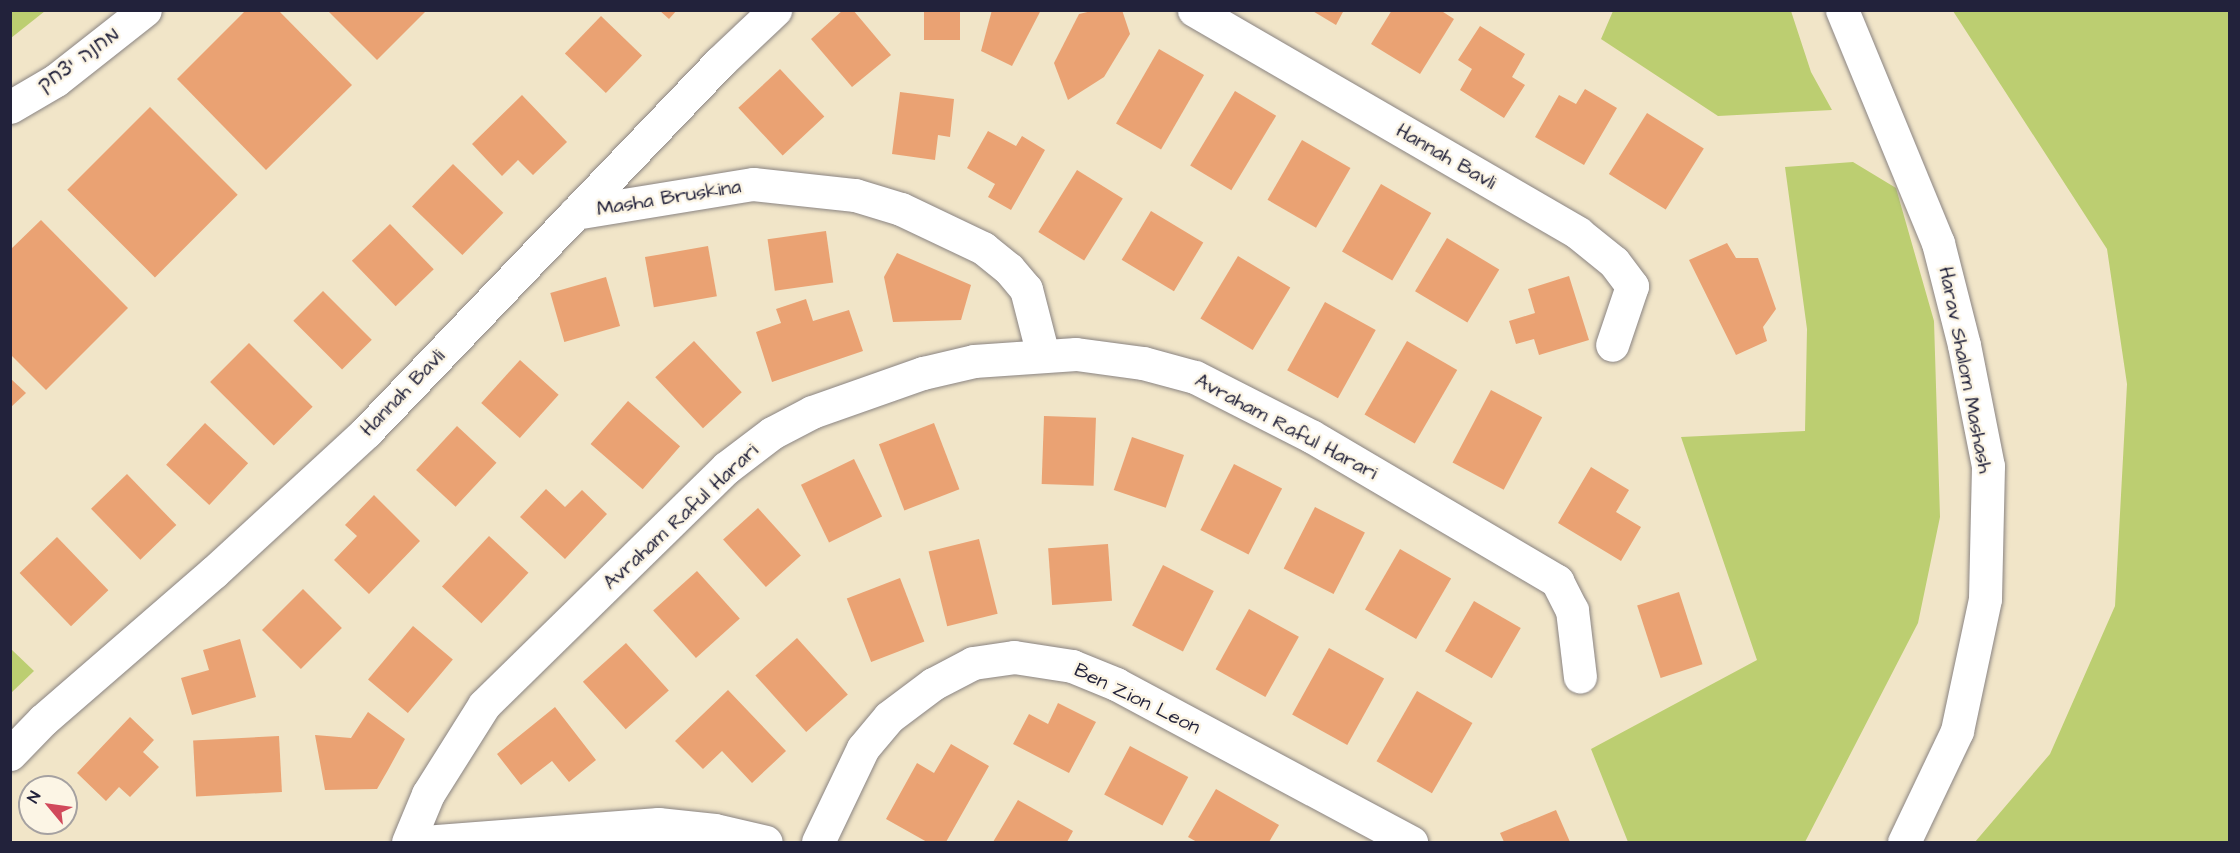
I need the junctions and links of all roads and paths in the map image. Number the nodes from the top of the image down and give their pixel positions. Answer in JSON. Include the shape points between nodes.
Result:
{"nodes":[{"id":1,"x":145,"y":10,"type":"edge"},
{"id":2,"x":775,"y":10,"type":"edge"},
{"id":3,"x":1194,"y":10,"type":"edge"},
{"id":4,"x":1842,"y":10,"type":"edge"},
{"id":5,"x":10,"y":107,"type":"edge"},
{"id":6,"x":574,"y":213,"type":"junction"},
{"id":7,"x":1612,"y":345,"type":"dead end"},
{"id":8,"x":1043,"y":355,"type":"junction"},
{"id":9,"x":1580,"y":677,"type":"dead end"},
{"id":10,"x":10,"y":753,"type":"edge"},
{"id":11,"x":408,"y":843,"type":"edge"},
{"id":12,"x":424,"y":843,"type":"edge"},
{"id":13,"x":766,"y":843,"type":"edge"},
{"id":14,"x":818,"y":843,"type":"edge"},
{"id":15,"x":1411,"y":843,"type":"edge"},
{"id":16,"x":1904,"y":843,"type":"edge"}],
"edges":[{"from":1,"to":5,"type":"street","name":"מחנה יצחק","via":[[56,80]]},
{"from":2,"to":6,"type":"street","name":"Hannah Bavli"},
{"from":3,"to":7,"type":"street","name":"Hannah Bavli","via":[[1578,233],[1614,262],[1632,286]]},
{"from":4,"to":16,"type":"street","name":"Harav Shalom Mashash","via":[[1938,243],[1988,466],[1985,599],[1957,731]]},
{"from":6,"to":8,"type":"street","name":"Masha Bruskina","via":[[753,184],[855,195],[902,209],[983,248],[1009,268],[1026,289]]},
{"from":6,"to":10,"type":"street","name":"Hannah Bavli","via":[[366,432]]},
{"from":8,"to":9,"type":"street","name":"Avraham Raful Harari","via":[[1076,354],[1143,363],[1195,377],[1311,436],[1491,540],[1557,581],[1572,610]]},
{"from":8,"to":11,"type":"street","name":"Avraham Raful Harari","via":[[975,362],[923,374],[812,412],[772,433],[726,468],[484,705],[433,786]]},
{"from":12,"to":13,"type":"street","via":[[658,824],[715,830]]},
{"from":14,"to":15,"type":"street","name":"Ben Zion Leon","via":[[863,748],[889,717],[933,684],[973,663],[1014,657],[1072,666],[1116,684]]}]}
